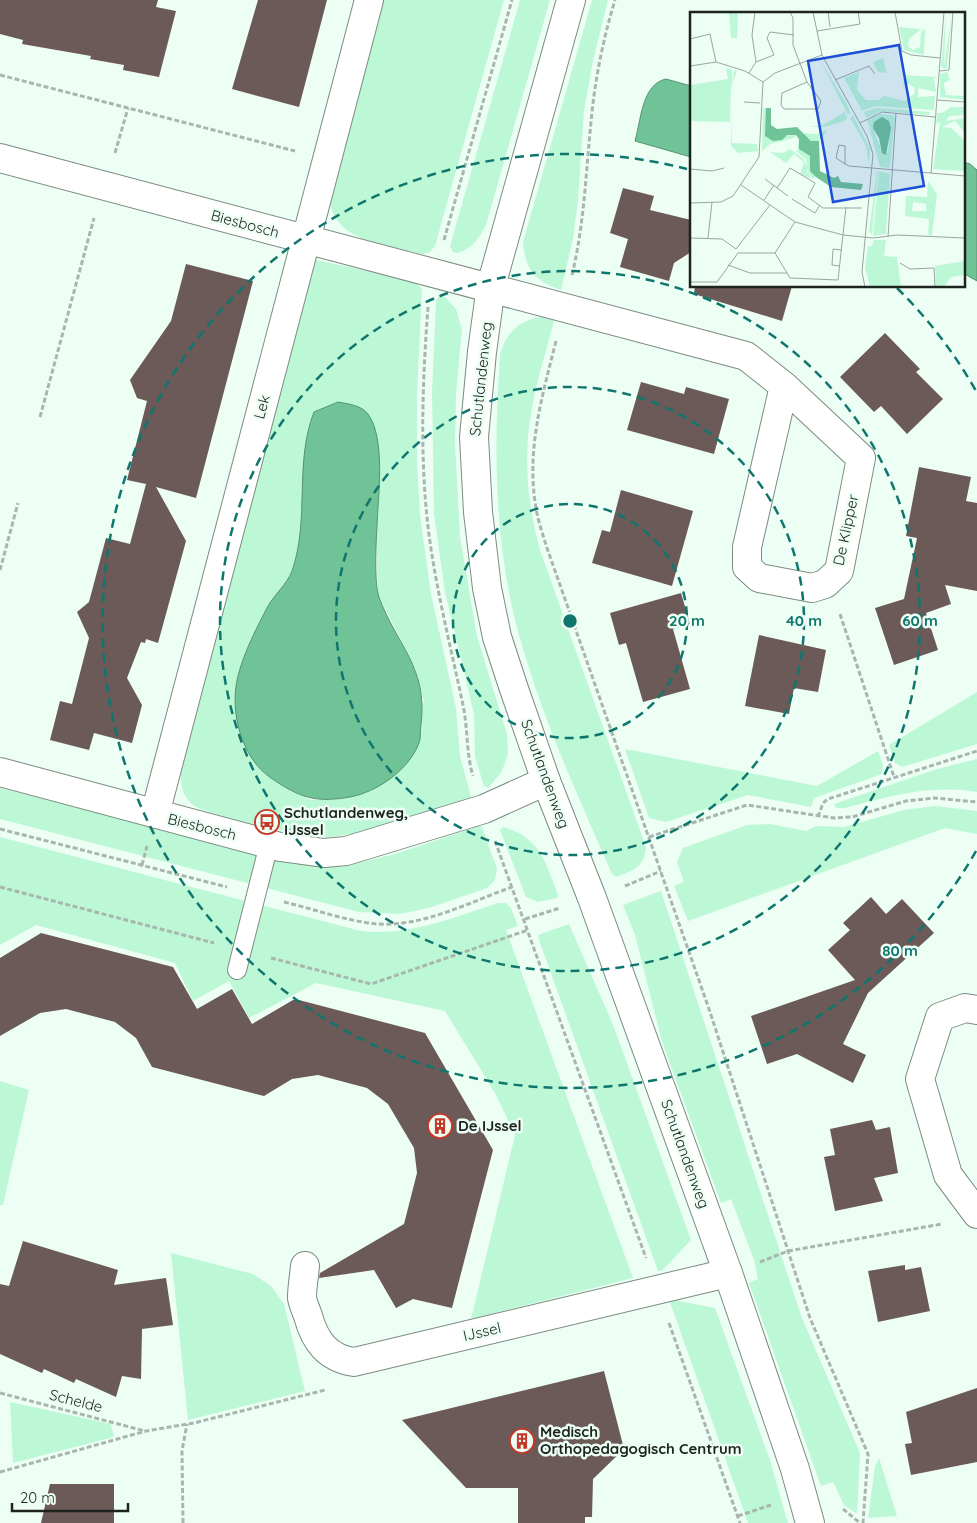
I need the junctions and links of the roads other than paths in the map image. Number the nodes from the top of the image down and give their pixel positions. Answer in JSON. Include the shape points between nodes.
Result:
{"nodes":[{"id":1,"x":369,"y":0,"type":"edge"},
{"id":2,"x":571,"y":0,"type":"edge"},
{"id":3,"x":0,"y":158,"type":"edge"},
{"id":4,"x":306,"y":240,"type":"junction"},
{"id":5,"x":491,"y":286,"type":"junction"},
{"id":6,"x":784,"y":386,"type":"junction"},
{"id":7,"x":0,"y":772,"type":"edge"},
{"id":8,"x":546,"y":781,"type":"junction"},
{"id":9,"x":155,"y":814,"type":"junction"},
{"id":10,"x":269,"y":844,"type":"junction"},
{"id":11,"x":237,"y":970,"type":"dead end"},
{"id":12,"x":977,"y":1010,"type":"edge"},
{"id":13,"x":977,"y":1214,"type":"edge"},
{"id":14,"x":305,"y":1266,"type":"dead end"},
{"id":15,"x":728,"y":1273,"type":"junction"},
{"id":16,"x":810,"y":1523,"type":"edge"}],
"edges":[{"from":1,"to":4,"type":"street","name":"Lek"},
{"from":2,"to":5,"type":"street","name":"Schutlandenweg"},
{"from":3,"to":4,"type":"street","name":"Biesbosch"},
{"from":4,"to":5,"type":"street","name":"Biesbosch"},
{"from":4,"to":9,"type":"street","name":"Lek"},
{"from":5,"to":6,"type":"street","name":"De Klipper","via":[[746,356]]},
{"from":5,"to":8,"type":"street","name":"Schutlandenweg","via":[[474,437],[478,512],[487,588],[497,637]]},
{"from":6,"to":6,"type":"street","name":"De Klipper","via":[[861,458],[839,571],[829,582],[812,588],[758,578],[747,567],[747,547]]},
{"from":7,"to":9,"type":"street","name":"Biesbosch"},
{"from":8,"to":10,"type":"street","name":"Biesbosch","via":[[484,809],[346,852],[302,852]]},
{"from":8,"to":15,"type":"street","name":"Schutlandenweg","via":[[592,898]]},
{"from":9,"to":10,"type":"street","name":"Biesbosch"},
{"from":10,"to":11,"type":"lane"},
{"from":12,"to":13,"type":"street","via":[[965,1008],[940,1017],[920,1079],[948,1175]]},
{"from":14,"to":15,"type":"street","name":"IJssel","via":[[302,1299],[311,1328],[319,1344],[343,1360],[366,1360]]},
{"from":15,"to":16,"type":"street","name":"Schutlandenweg","via":[[795,1469]]}]}
